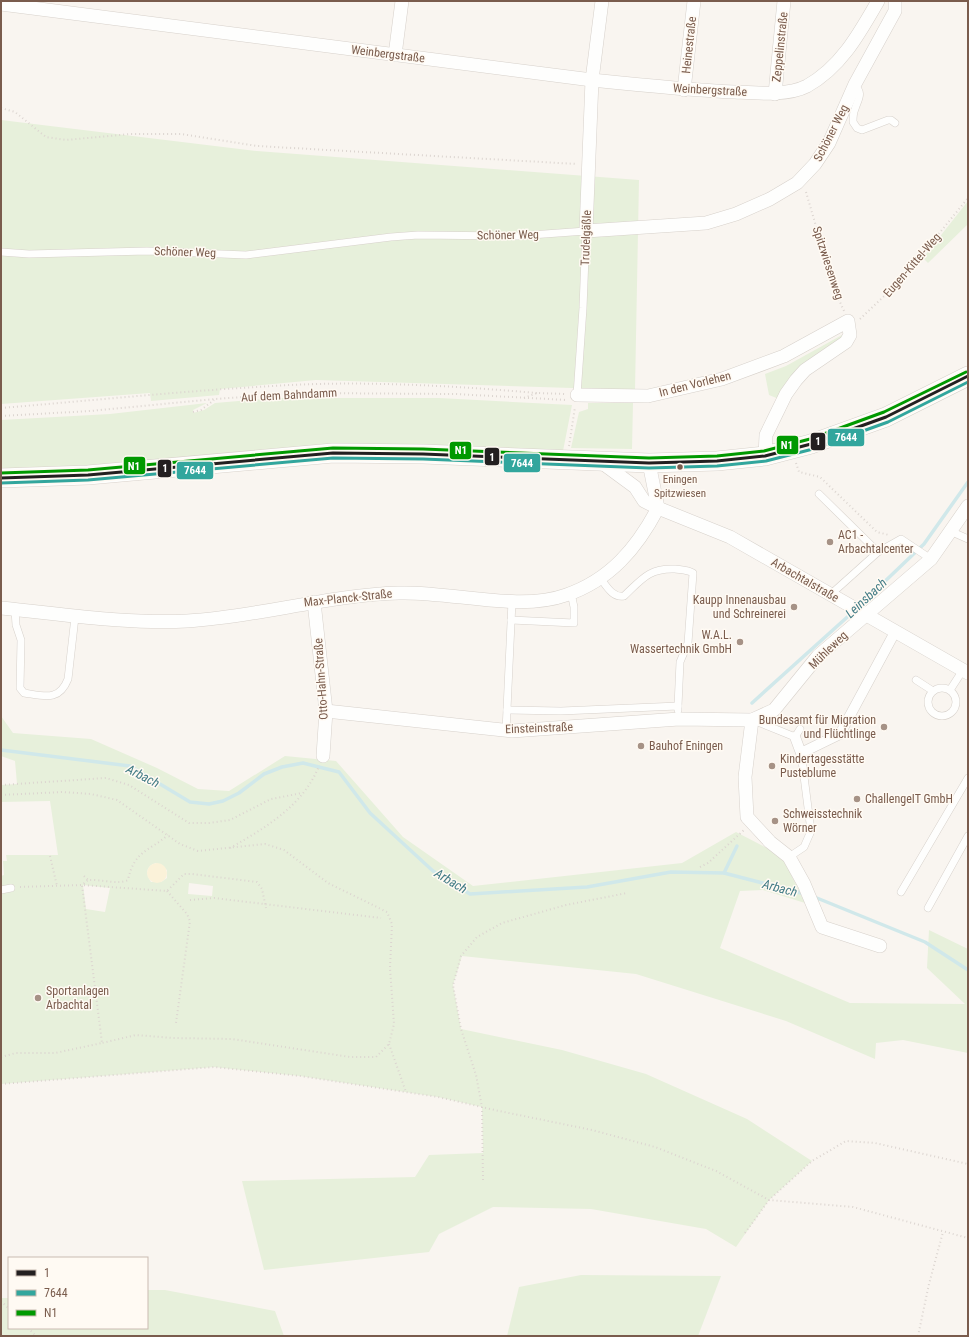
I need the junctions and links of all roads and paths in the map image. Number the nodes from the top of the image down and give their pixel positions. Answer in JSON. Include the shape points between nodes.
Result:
{"nodes":[{"id":1,"x":402,"y":1,"type":"edge"},
{"id":2,"x":602,"y":1,"type":"edge"},
{"id":3,"x":694,"y":1,"type":"edge"},
{"id":4,"x":784,"y":1,"type":"edge"},
{"id":5,"x":878,"y":1,"type":"edge"},
{"id":6,"x":895,"y":1,"type":"edge"},
{"id":7,"x":1,"y":4,"type":"edge"},
{"id":8,"x":55,"y":6,"type":"edge"},
{"id":9,"x":395,"y":55,"type":"junction"},
{"id":10,"x":592,"y":80,"type":"junction"},
{"id":11,"x":854,"y":85,"type":"junction"},
{"id":12,"x":684,"y":90,"type":"junction"},
{"id":13,"x":775,"y":94,"type":"junction"},
{"id":14,"x":1,"y":108,"type":"edge"},
{"id":15,"x":895,"y":123,"type":"dead end"},
{"id":16,"x":588,"y":164,"type":"junction"},
{"id":17,"x":802,"y":179,"type":"junction"},
{"id":18,"x":968,"y":198,"type":"edge"},
{"id":19,"x":586,"y":231,"type":"junction"},
{"id":20,"x":1,"y":252,"type":"edge"},
{"id":21,"x":849,"y":324,"type":"junction"},
{"id":22,"x":968,"y":376,"type":"edge"},
{"id":23,"x":537,"y":393,"type":"junction"},
{"id":24,"x":215,"y":399,"type":"junction"},
{"id":25,"x":523,"y":399,"type":"junction"},
{"id":26,"x":574,"y":400,"type":"junction"},
{"id":27,"x":1,"y":408,"type":"edge"},
{"id":28,"x":193,"y":412,"type":"dead end"},
{"id":29,"x":1,"y":416,"type":"edge"},
{"id":30,"x":569,"y":442,"type":"dead end"},
{"id":31,"x":766,"y":456,"type":"junction"},
{"id":32,"x":795,"y":459,"type":"dead end"},
{"id":33,"x":601,"y":462,"type":"junction"},
{"id":34,"x":649,"y":463,"type":"junction"},
{"id":35,"x":1,"y":478,"type":"edge"},
{"id":36,"x":635,"y":487,"type":"junction"},
{"id":37,"x":819,"y":494,"type":"dead end"},
{"id":38,"x":968,"y":506,"type":"edge"},
{"id":39,"x":658,"y":508,"type":"junction"},
{"id":40,"x":950,"y":531,"type":"junction"},
{"id":41,"x":901,"y":539,"type":"junction"},
{"id":42,"x":968,"y":539,"type":"edge"},
{"id":43,"x":878,"y":552,"type":"junction"},
{"id":44,"x":928,"y":557,"type":"junction"},
{"id":45,"x":601,"y":579,"type":"junction"},
{"id":46,"x":571,"y":593,"type":"junction"},
{"id":47,"x":830,"y":595,"type":"junction"},
{"id":48,"x":512,"y":601,"type":"junction"},
{"id":49,"x":314,"y":602,"type":"junction"},
{"id":50,"x":1,"y":608,"type":"edge"},
{"id":51,"x":14,"y":610,"type":"junction"},
{"id":52,"x":865,"y":615,"type":"junction"},
{"id":53,"x":75,"y":616,"type":"junction"},
{"id":54,"x":511,"y":620,"type":"junction"},
{"id":55,"x":895,"y":632,"type":"junction"},
{"id":56,"x":966,"y":672,"type":"edge"},
{"id":57,"x":916,"y":680,"type":"dead end"},
{"id":58,"x":950,"y":690,"type":"junction"},
{"id":59,"x":933,"y":691,"type":"junction"},
{"id":60,"x":507,"y":710,"type":"junction"},
{"id":61,"x":326,"y":711,"type":"junction"},
{"id":62,"x":679,"y":713,"type":"junction"},
{"id":63,"x":752,"y":720,"type":"junction"},
{"id":64,"x":506,"y":731,"type":"junction"},
{"id":65,"x":797,"y":733,"type":"joint"},
{"id":66,"x":801,"y":754,"type":"junction"},
{"id":67,"x":323,"y":756,"type":"dead end"},
{"id":68,"x":968,"y":778,"type":"edge"},
{"id":69,"x":314,"y":780,"type":"dead end"},
{"id":70,"x":1,"y":785,"type":"edge"},
{"id":71,"x":302,"y":793,"type":"junction"},
{"id":72,"x":1,"y":795,"type":"edge"},
{"id":73,"x":747,"y":817,"type":"junction"},
{"id":74,"x":168,"y":835,"type":"junction"},
{"id":75,"x":968,"y":836,"type":"edge"},
{"id":76,"x":229,"y":848,"type":"junction"},
{"id":77,"x":50,"y":856,"type":"dead end"},
{"id":78,"x":789,"y":857,"type":"junction"},
{"id":79,"x":700,"y":867,"type":"dead end"},
{"id":80,"x":84,"y":876,"type":"dead end"},
{"id":81,"x":88,"y":880,"type":"junction"},
{"id":82,"x":82,"y":885,"type":"junction"},
{"id":83,"x":57,"y":886,"type":"junction"},
{"id":84,"x":11,"y":888,"type":"joint"},
{"id":85,"x":1,"y":890,"type":"edge"},
{"id":86,"x":167,"y":891,"type":"junction"},
{"id":87,"x":901,"y":892,"type":"dead end"},
{"id":88,"x":627,"y":893,"type":"dead end"},
{"id":89,"x":190,"y":900,"type":"dead end"},
{"id":90,"x":266,"y":904,"type":"junction"},
{"id":91,"x":266,"y":908,"type":"dead end"},
{"id":92,"x":928,"y":908,"type":"dead end"},
{"id":93,"x":381,"y":918,"type":"dead end"},
{"id":94,"x":880,"y":946,"type":"dead end"},
{"id":95,"x":176,"y":1023,"type":"dead end"},
{"id":96,"x":102,"y":1043,"type":"junction"},
{"id":97,"x":389,"y":1044,"type":"junction"},
{"id":98,"x":1,"y":1057,"type":"edge"},
{"id":99,"x":1,"y":1084,"type":"edge"},
{"id":100,"x":406,"y":1092,"type":"junction"},
{"id":101,"x":482,"y":1107,"type":"junction"},
{"id":102,"x":968,"y":1164,"type":"edge"},
{"id":103,"x":483,"y":1180,"type":"dead end"},
{"id":104,"x":769,"y":1200,"type":"junction"},
{"id":105,"x":943,"y":1232,"type":"junction"},
{"id":106,"x":745,"y":1233,"type":"dead end"},
{"id":107,"x":968,"y":1238,"type":"edge"},
{"id":108,"x":918,"y":1336,"type":"edge"}],
"edges":[{"from":1,"to":9,"type":"street"},
{"from":2,"to":10,"type":"street","name":"Trudelgäßle"},
{"from":3,"to":12,"type":"street","name":"Heinestraße"},
{"from":4,"to":13,"type":"street","name":"Zeppelinstraße"},
{"from":5,"to":13,"type":"street","name":"Weinbergstraße","via":[[853,43],[836,63],[806,87]]},
{"from":6,"to":11,"type":"street","name":"Schöner Weg","via":[[895,11]]},
{"from":7,"to":8,"type":"street","name":"Weinbergstraße"},
{"from":8,"to":9,"type":"street","name":"Weinbergstraße"},
{"from":9,"to":10,"type":"street","name":"Weinbergstraße"},
{"from":10,"to":12,"type":"street","name":"Weinbergstraße"},
{"from":10,"to":16,"type":"street","name":"Trudelgäßle"},
{"from":11,"to":15,"type":"lane","via":[[858,88],[860,96],[854,110],[853,122],[857,128],[862,130],[888,120]]},
{"from":11,"to":17,"type":"street","name":"Schöner Weg","via":[[828,143]]},
{"from":12,"to":13,"type":"street","name":"Weinbergstraße"},
{"from":14,"to":16,"type":"path","via":[[15,112],[46,137],[66,140],[130,134],[181,134],[257,146]]},
{"from":16,"to":19,"type":"street","name":"Trudelgäßle"},
{"from":17,"to":19,"type":"street","name":"Schöner Weg","via":[[763,202],[706,223]]},
{"from":17,"to":21,"type":"path","name":"Spitzwiesenweg","via":[[835,291]]},
{"from":18,"to":21,"type":"path","name":"Eugen-Kittel-Weg","via":[[901,280]]},
{"from":19,"to":20,"type":"lane","name":"Schöner Weg","via":[[517,236],[398,236],[246,254],[147,251],[29,254]]},
{"from":19,"to":26,"type":"lane","name":"Trudelgäßle","via":[[583,308]]},
{"from":21,"to":26,"type":"street","name":"In den Vorlehen","via":[[784,356],[722,380],[648,396]]},
{"from":21,"to":31,"type":"street","via":[[850,335],[846,342],[805,370],[796,380],[766,435]]},
{"from":22,"to":31,"type":"main road","via":[[886,417],[811,444]]},
{"from":23,"to":25,"type":"path"},
{"from":23,"to":26,"type":"path"},
{"from":23,"to":27,"type":"path","via":[[410,385],[289,385]]},
{"from":24,"to":25,"type":"path","name":"Auf dem Bahndamm","via":[[302,393],[369,392]]},
{"from":24,"to":28,"type":"path","via":[[201,410]]},
{"from":24,"to":29,"type":"path","name":"Auf dem Bahndamm","via":[[90,411]]},
{"from":25,"to":26,"type":"path","name":"Auf dem Bahndamm"},
{"from":26,"to":30,"type":"path"},
{"from":31,"to":34,"type":"main road","via":[[710,462]]},
{"from":32,"to":41,"type":"path","via":[[799,472],[820,477],[877,532]]},
{"from":33,"to":34,"type":"main road"},
{"from":33,"to":35,"type":"main road","via":[[437,454],[340,453],[88,475]]},
{"from":33,"to":36,"type":"street","name":"Arbachtalstraße"},
{"from":34,"to":36,"type":"street","via":[[638,473]]},
{"from":34,"to":39,"type":"street"},
{"from":36,"to":39,"type":"street","name":"Arbachtalstraße","via":[[644,501]]},
{"from":37,"to":43,"type":"lane"},
{"from":38,"to":40,"type":"street","name":"Mühleweg"},
{"from":39,"to":45,"type":"street","name":"Max-Planck-Straße","via":[[627,555]]},
{"from":39,"to":47,"type":"street","name":"Arbachtalstraße","via":[[730,537]]},
{"from":40,"to":42,"type":"lane"},
{"from":40,"to":44,"type":"street","name":"Mühleweg"},
{"from":41,"to":43,"type":"lane"},
{"from":41,"to":44,"type":"lane"},
{"from":43,"to":47,"type":"lane"},
{"from":44,"to":52,"type":"street","name":"Mühleweg"},
{"from":45,"to":46,"type":"street","name":"Max-Planck-Straße"},
{"from":45,"to":62,"type":"lane","via":[[613,593],[624,596],[652,572],[664,569],[688,570],[694,573],[688,643],[680,662]]},
{"from":46,"to":48,"type":"street","name":"Max-Planck-Straße","via":[[547,601]]},
{"from":46,"to":54,"type":"lane","via":[[574,623]]},
{"from":47,"to":52,"type":"street","name":"Arbachtalstraße"},
{"from":48,"to":49,"type":"street","name":"Max-Planck-Straße","via":[[445,594],[402,593],[361,595]]},
{"from":48,"to":54,"type":"lane"},
{"from":49,"to":53,"type":"street","name":"Max-Planck-Straße","via":[[188,621],[125,621]]},
{"from":49,"to":61,"type":"street","name":"Otto-Hahn-Straße"},
{"from":50,"to":51,"type":"street","name":"Max-Planck-Straße"},
{"from":51,"to":53,"type":"street","name":"Max-Planck-Straße"},
{"from":51,"to":53,"type":"lane","via":[[21,640],[20,688],[24,693],[38,695],[54,695],[61,693],[65,688]]},
{"from":52,"to":55,"type":"street","name":"Arbachtalstraße"},
{"from":52,"to":63,"type":"street","name":"Mühleweg","via":[[818,656],[774,710]]},
{"from":54,"to":60,"type":"lane"},
{"from":55,"to":56,"type":"street","name":"Arbachtalstraße"},
{"from":55,"to":66,"type":"street","via":[[840,734]]},
{"from":56,"to":58,"type":"lane"},
{"from":57,"to":59,"type":"lane"},
{"from":58,"to":59,"type":"lane","via":[[941,688]]},
{"from":58,"to":59,"type":"lane","via":[[956,697],[956,707],[950,714],[941,716],[932,712],[930,708],[928,699]]},
{"from":60,"to":62,"type":"lane"},
{"from":60,"to":64,"type":"lane"},
{"from":61,"to":64,"type":"street","name":"Einsteinstraße"},
{"from":61,"to":67,"type":"street","name":"Otto-Hahn-Straße"},
{"from":62,"to":63,"type":"street","name":"Einsteinstraße"},
{"from":62,"to":64,"type":"street","name":"Einsteinstraße"},
{"from":63,"to":65,"type":"lane"},
{"from":63,"to":73,"type":"street","via":[[745,777]]},
{"from":65,"to":66,"type":"street"},
{"from":66,"to":78,"type":"lane","via":[[811,831],[804,847]]},
{"from":68,"to":87,"type":"lane"},
{"from":69,"to":71,"type":"path"},
{"from":70,"to":71,"type":"path","via":[[106,778],[128,784],[189,823],[230,820],[271,799]]},
{"from":71,"to":76,"type":"path","via":[[282,816]]},
{"from":72,"to":74,"type":"path","via":[[63,792],[110,798]]},
{"from":73,"to":78,"type":"street","via":[[770,842]]},
{"from":73,"to":79,"type":"path","via":[[744,830],[708,863]]},
{"from":74,"to":76,"type":"path","via":[[198,852]]},
{"from":74,"to":81,"type":"path","via":[[139,855],[133,862],[128,880],[122,883],[102,879]]},
{"from":75,"to":92,"type":"lane"},
{"from":76,"to":97,"type":"path","via":[[265,844],[284,850],[328,883],[387,912],[392,924],[390,968],[394,1024]]},
{"from":77,"to":83,"type":"path"},
{"from":78,"to":94,"type":"street","via":[[804,884],[822,927]]},
{"from":80,"to":81,"type":"path"},
{"from":81,"to":82,"type":"path"},
{"from":82,"to":83,"type":"path"},
{"from":82,"to":86,"type":"path"},
{"from":82,"to":96,"type":"path"},
{"from":83,"to":84,"type":"path"},
{"from":84,"to":85,"type":"lane"},
{"from":86,"to":90,"type":"path","via":[[184,874],[242,880],[257,882]]},
{"from":86,"to":95,"type":"path","via":[[190,921]]},
{"from":88,"to":101,"type":"path","via":[[566,905],[502,923],[477,937],[461,956],[454,989],[461,1029],[476,1075]]},
{"from":89,"to":90,"type":"path","via":[[214,898]]},
{"from":90,"to":91,"type":"path"},
{"from":90,"to":93,"type":"path"},
{"from":96,"to":97,"type":"path","via":[[136,1035],[232,1039],[350,1057],[376,1057]]},
{"from":96,"to":98,"type":"path","via":[[55,1053],[16,1053]]},
{"from":97,"to":100,"type":"path"},
{"from":99,"to":100,"type":"path","via":[[214,1067],[300,1076]]},
{"from":100,"to":101,"type":"path"},
{"from":101,"to":103,"type":"path"},
{"from":101,"to":104,"type":"path","via":[[592,1130],[654,1147],[716,1171]]},
{"from":102,"to":104,"type":"path","via":[[875,1143],[846,1141],[812,1162]]},
{"from":104,"to":105,"type":"path","via":[[852,1207]]},
{"from":104,"to":106,"type":"path"},
{"from":105,"to":107,"type":"path"},
{"from":105,"to":108,"type":"path"}]}
